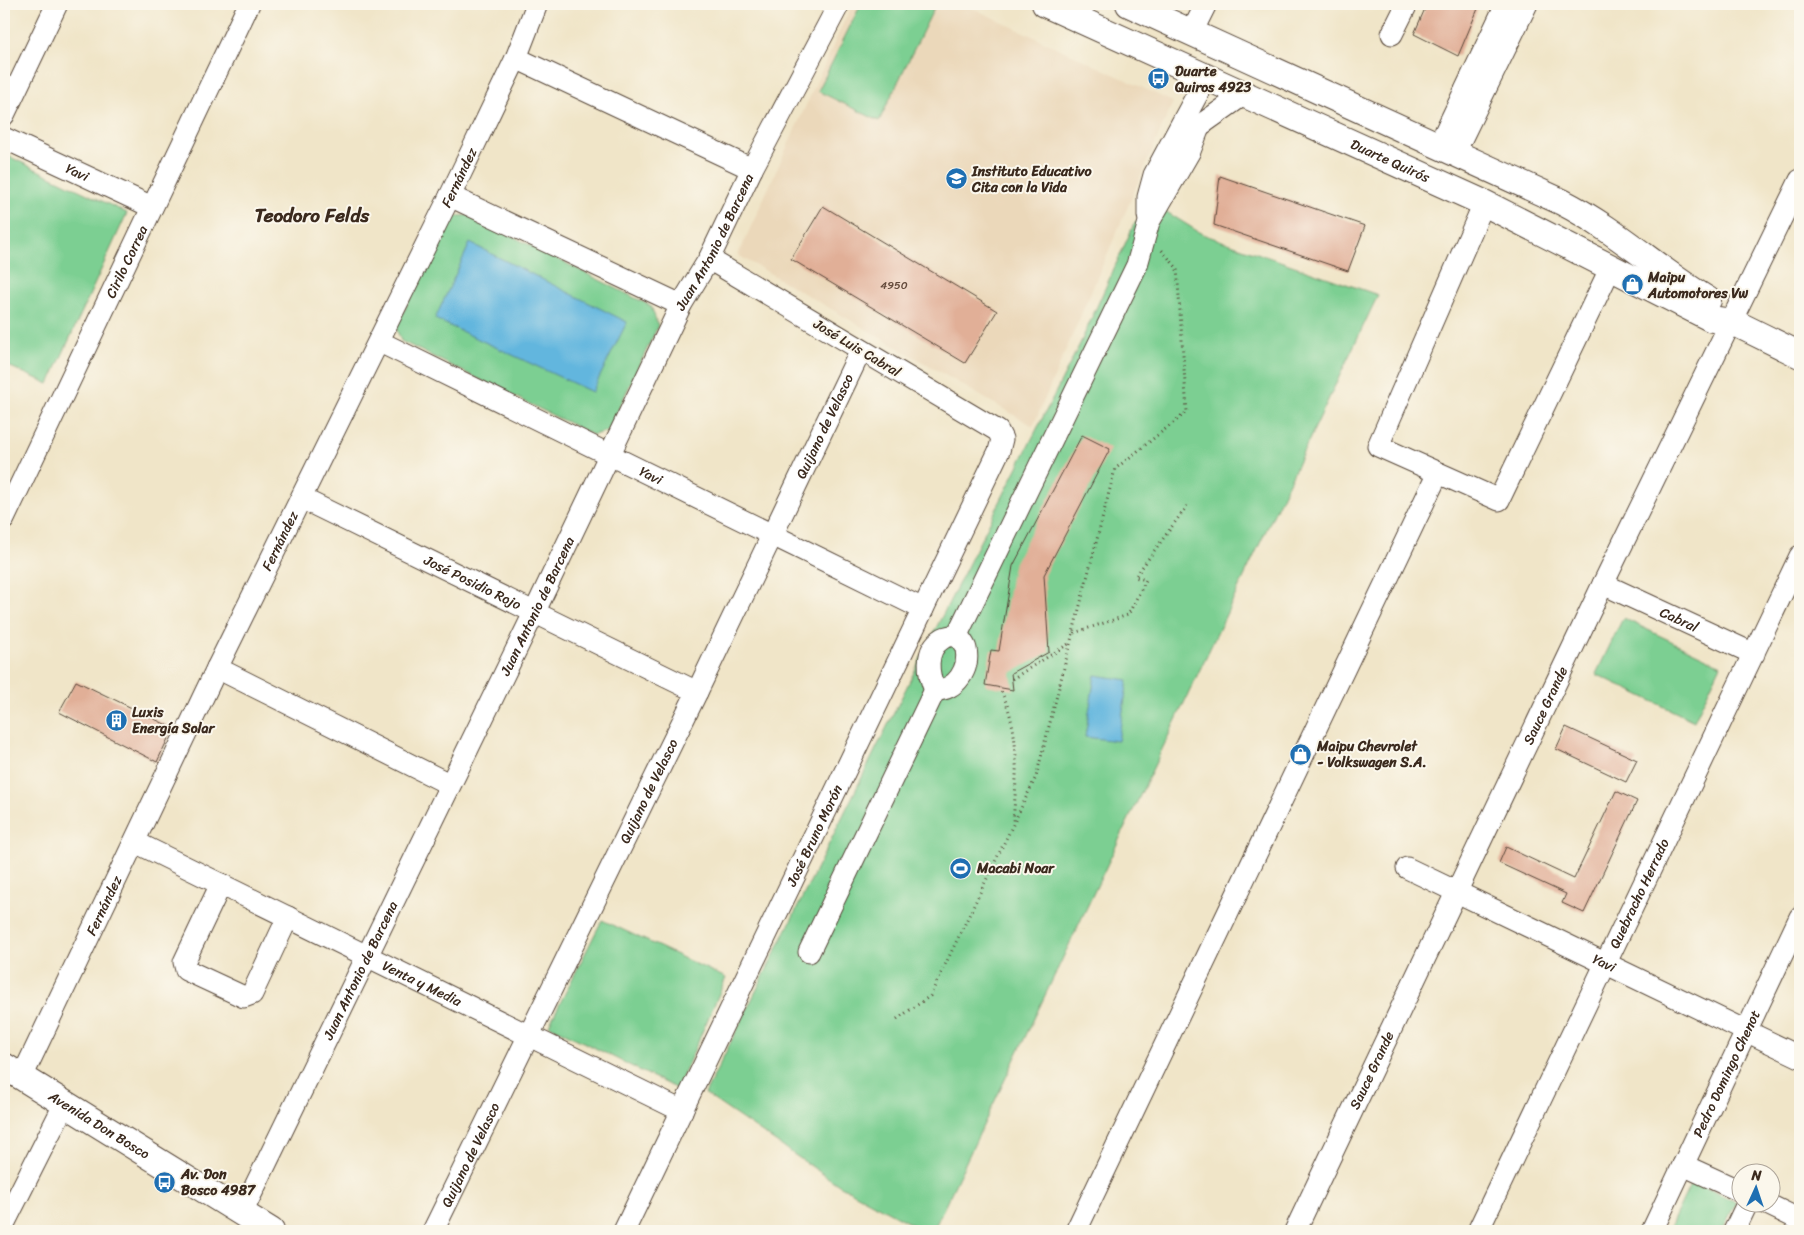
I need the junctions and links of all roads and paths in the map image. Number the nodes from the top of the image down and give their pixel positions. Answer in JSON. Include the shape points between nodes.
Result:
{"nodes":[{"id":1,"x":57,"y":4,"type":"edge"},
{"id":2,"x":249,"y":4,"type":"edge"},
{"id":3,"x":537,"y":4,"type":"edge"},
{"id":4,"x":839,"y":4,"type":"edge"},
{"id":5,"x":1045,"y":4,"type":"edge"},
{"id":6,"x":1129,"y":4,"type":"edge"},
{"id":7,"x":1206,"y":4,"type":"edge"},
{"id":8,"x":1407,"y":4,"type":"edge"},
{"id":9,"x":1506,"y":4,"type":"edge"},
{"id":10,"x":1527,"y":4,"type":"edge"},
{"id":11,"x":1192,"y":32,"type":"junction"},
{"id":12,"x":1392,"y":34,"type":"dead end"},
{"id":13,"x":516,"y":58,"type":"junction"},
{"id":14,"x":1197,"y":74,"type":"junction"},
{"id":15,"x":1243,"y":95,"type":"junction"},
{"id":16,"x":4,"y":115,"type":"edge"},
{"id":17,"x":4,"y":138,"type":"edge"},
{"id":18,"x":1447,"y":148,"type":"junction"},
{"id":19,"x":752,"y":169,"type":"junction"},
{"id":20,"x":1800,"y":180,"type":"edge"},
{"id":21,"x":450,"y":196,"type":"junction"},
{"id":22,"x":1484,"y":203,"type":"junction"},
{"id":23,"x":152,"y":207,"type":"junction"},
{"id":24,"x":1147,"y":230,"type":"junction"},
{"id":25,"x":709,"y":259,"type":"junction"},
{"id":26,"x":1611,"y":267,"type":"junction"},
{"id":27,"x":681,"y":306,"type":"junction"},
{"id":28,"x":1733,"y":322,"type":"junction"},
{"id":29,"x":380,"y":342,"type":"junction"},
{"id":30,"x":860,"y":350,"type":"junction"},
{"id":31,"x":1800,"y":355,"type":"edge"},
{"id":32,"x":1002,"y":439,"type":"joint"},
{"id":33,"x":610,"y":455,"type":"junction"},
{"id":34,"x":1438,"y":473,"type":"junction"},
{"id":35,"x":302,"y":499,"type":"junction"},
{"id":36,"x":1187,"y":506,"type":"dead end"},
{"id":37,"x":4,"y":519,"type":"edge"},
{"id":38,"x":771,"y":534,"type":"junction"},
{"id":39,"x":1800,"y":556,"type":"edge"},
{"id":40,"x":1604,"y":584,"type":"junction"},
{"id":41,"x":923,"y":609,"type":"junction"},
{"id":42,"x":535,"y":611,"type":"junction"},
{"id":43,"x":1073,"y":633,"type":"junction"},
{"id":44,"x":957,"y":636,"type":"junction"},
{"id":45,"x":1070,"y":643,"type":"junction"},
{"id":46,"x":1754,"y":654,"type":"junction"},
{"id":47,"x":217,"y":668,"type":"junction"},
{"id":48,"x":1012,"y":679,"type":"dead end"},
{"id":49,"x":999,"y":687,"type":"dead end"},
{"id":50,"x":935,"y":690,"type":"junction"},
{"id":51,"x":697,"y":692,"type":"junction"},
{"id":52,"x":449,"y":784,"type":"junction"},
{"id":53,"x":1013,"y":826,"type":"junction"},
{"id":54,"x":135,"y":842,"type":"junction"},
{"id":55,"x":1407,"y":868,"type":"dead end"},
{"id":56,"x":221,"y":884,"type":"junction"},
{"id":57,"x":1457,"y":892,"type":"junction"},
{"id":58,"x":1800,"y":916,"type":"edge"},
{"id":59,"x":288,"y":917,"type":"junction"},
{"id":60,"x":809,"y":952,"type":"dead end"},
{"id":61,"x":366,"y":956,"type":"junction"},
{"id":62,"x":1606,"y":963,"type":"junction"},
{"id":63,"x":898,"y":1019,"type":"dead end"},
{"id":64,"x":1748,"y":1031,"type":"junction"},
{"id":65,"x":529,"y":1036,"type":"junction"},
{"id":66,"x":1800,"y":1057,"type":"edge"},
{"id":67,"x":13,"y":1072,"type":"edge"},
{"id":68,"x":65,"y":1104,"type":"junction"},
{"id":69,"x":682,"y":1111,"type":"junction"},
{"id":70,"x":1683,"y":1165,"type":"junction"},
{"id":71,"x":1732,"y":1187,"type":"edge"},
{"id":72,"x":1782,"y":1211,"type":"edge"},
{"id":73,"x":1743,"y":1212,"type":"edge"},
{"id":74,"x":242,"y":1213,"type":"junction"},
{"id":75,"x":1800,"y":1220,"type":"edge"},
{"id":76,"x":4,"y":1224,"type":"edge"},
{"id":77,"x":271,"y":1231,"type":"edge"},
{"id":78,"x":433,"y":1231,"type":"edge"},
{"id":79,"x":624,"y":1231,"type":"edge"},
{"id":80,"x":1076,"y":1231,"type":"edge"},
{"id":81,"x":1295,"y":1231,"type":"edge"},
{"id":82,"x":1478,"y":1231,"type":"edge"},
{"id":83,"x":1652,"y":1231,"type":"edge"},
{"id":84,"x":1734,"y":1231,"type":"edge"}],
"edges":[{"from":1,"to":16,"type":"street"},
{"from":2,"to":23,"type":"street","name":"Cirilo Correa"},
{"from":3,"to":13,"type":"street","name":"Fernández"},
{"from":4,"to":19,"type":"street","name":"Juan Antonio de Barcena"},
{"from":5,"to":14,"type":"main road","name":"Duarte Quirós"},
{"from":6,"to":11,"type":"main road","name":"Duarte Quirós"},
{"from":7,"to":11,"type":"street"},
{"from":8,"to":12,"type":"street"},
{"from":9,"to":18,"type":"street"},
{"from":10,"to":18,"type":"street"},
{"from":11,"to":18,"type":"main road","name":"Duarte Quirós"},
{"from":13,"to":19,"type":"street"},
{"from":13,"to":21,"type":"street","name":"Fernández"},
{"from":14,"to":15,"type":"main road","name":"Duarte Quirós"},
{"from":14,"to":24,"type":"street","via":[[1198,93],[1154,175],[1148,197]]},
{"from":15,"to":22,"type":"main road","name":"Duarte Quirós"},
{"from":15,"to":24,"type":"street","via":[[1202,124]]},
{"from":17,"to":23,"type":"street","name":"Yavi"},
{"from":18,"to":28,"type":"main road","name":"Duarte Quirós","via":[[1602,224],[1665,273],[1718,306]]},
{"from":19,"to":25,"type":"street","name":"Juan Antonio de Barcena"},
{"from":20,"to":28,"type":"street","name":"Sauce Grande"},
{"from":21,"to":27,"type":"street"},
{"from":21,"to":29,"type":"street","name":"Fernández"},
{"from":22,"to":26,"type":"main road","name":"Duarte Quirós"},
{"from":22,"to":34,"type":"street","via":[[1378,446]]},
{"from":23,"to":37,"type":"street","name":"Cirilo Correa"},
{"from":24,"to":43,"type":"path","via":[[1177,268],[1187,412],[1115,469]]},
{"from":24,"to":44,"type":"street","via":[[1136,265]]},
{"from":25,"to":27,"type":"street","name":"Juan Antonio de Barcena"},
{"from":25,"to":30,"type":"street","name":"José Luis Cabral"},
{"from":26,"to":28,"type":"main road","name":"Duarte Quirós","via":[[1712,319]]},
{"from":26,"to":34,"type":"street","via":[[1499,500]]},
{"from":27,"to":33,"type":"street","name":"Juan Antonio de Barcena"},
{"from":28,"to":31,"type":"main road","name":"Duarte Quirós"},
{"from":28,"to":40,"type":"street","name":"Sauce Grande"},
{"from":29,"to":33,"type":"street","name":"Yavi"},
{"from":29,"to":35,"type":"street","name":"Fernández"},
{"from":30,"to":32,"type":"street","name":"José Luis Cabral","via":[[998,431]]},
{"from":30,"to":38,"type":"street","name":"Quijano de Velasco"},
{"from":32,"to":41,"type":"street","name":"José Bruno Morón"},
{"from":33,"to":38,"type":"street","name":"Yavi"},
{"from":33,"to":42,"type":"street","name":"Juan Antonio de Barcena"},
{"from":34,"to":80,"type":"street"},
{"from":35,"to":42,"type":"street","name":"José Posidio Rojo"},
{"from":35,"to":47,"type":"street","name":"Fernández"},
{"from":36,"to":43,"type":"path","via":[[1135,576],[1146,580],[1128,615]]},
{"from":38,"to":41,"type":"street","name":"Yavi"},
{"from":38,"to":51,"type":"street","name":"Quijano de Velasco"},
{"from":39,"to":46,"type":"street","name":"Quebracho Herrado"},
{"from":40,"to":46,"type":"street","name":"Cabral"},
{"from":40,"to":57,"type":"street","name":"Sauce Grande"},
{"from":41,"to":69,"type":"street","name":"José Bruno Morón"},
{"from":42,"to":51,"type":"street","name":"José Posidio Rojo"},
{"from":42,"to":52,"type":"street","name":"Juan Antonio de Barcena"},
{"from":43,"to":45,"type":"path"},
{"from":44,"to":50,"type":"street","via":[[943,638],[934,646],[928,676]]},
{"from":44,"to":50,"type":"street","via":[[966,648],[965,668],[952,686],[943,691]]},
{"from":45,"to":48,"type":"path"},
{"from":45,"to":53,"type":"path","via":[[1036,777]]},
{"from":46,"to":62,"type":"street","name":"Quebracho Herrado"},
{"from":47,"to":52,"type":"street"},
{"from":47,"to":54,"type":"street","name":"Fernández"},
{"from":49,"to":53,"type":"path","via":[[1007,702],[1014,735],[1017,775]]},
{"from":50,"to":60,"type":"street"},
{"from":51,"to":65,"type":"street","name":"Quijano de Velasco"},
{"from":52,"to":61,"type":"street","name":"Juan Antonio de Barcena"},
{"from":53,"to":63,"type":"path","via":[[930,996]]},
{"from":54,"to":56,"type":"street","name":"Venta y Media"},
{"from":54,"to":67,"type":"street","name":"Fernández"},
{"from":55,"to":57,"type":"street","name":"Yavi"},
{"from":56,"to":59,"type":"street","name":"Venta y Media"},
{"from":56,"to":59,"type":"street","via":[[184,962],[186,970],[244,998],[252,994]]},
{"from":57,"to":62,"type":"street","name":"Yavi"},
{"from":57,"to":81,"type":"street","name":"Sauce Grande"},
{"from":58,"to":64,"type":"street","name":"Pedro Domingo Chenot"},
{"from":59,"to":61,"type":"street","name":"Venta y Media"},
{"from":61,"to":65,"type":"street","name":"Venta y Media"},
{"from":61,"to":74,"type":"street","name":"Juan Antonio de Barcena"},
{"from":62,"to":64,"type":"street","name":"Yavi"},
{"from":62,"to":82,"type":"street","name":"Quebracho Herrado"},
{"from":64,"to":66,"type":"street","name":"Yavi"},
{"from":64,"to":70,"type":"street","name":"Pedro Domingo Chenot"},
{"from":65,"to":69,"type":"street","name":"Venta y Media"},
{"from":65,"to":78,"type":"street","name":"Quijano de Velasco"},
{"from":67,"to":68,"type":"main road","name":"Avenida Don Bosco"},
{"from":68,"to":74,"type":"main road","name":"Avenida Don Bosco"},
{"from":68,"to":76,"type":"street"},
{"from":69,"to":79,"type":"street","name":"José Bruno Morón"},
{"from":70,"to":71,"type":"street"},
{"from":70,"to":83,"type":"street","name":"Pedro Domingo Chenot"},
{"from":72,"to":75,"type":"street"},
{"from":73,"to":84,"type":"street"},
{"from":74,"to":77,"type":"main road","name":"Avenida Don Bosco"}]}
